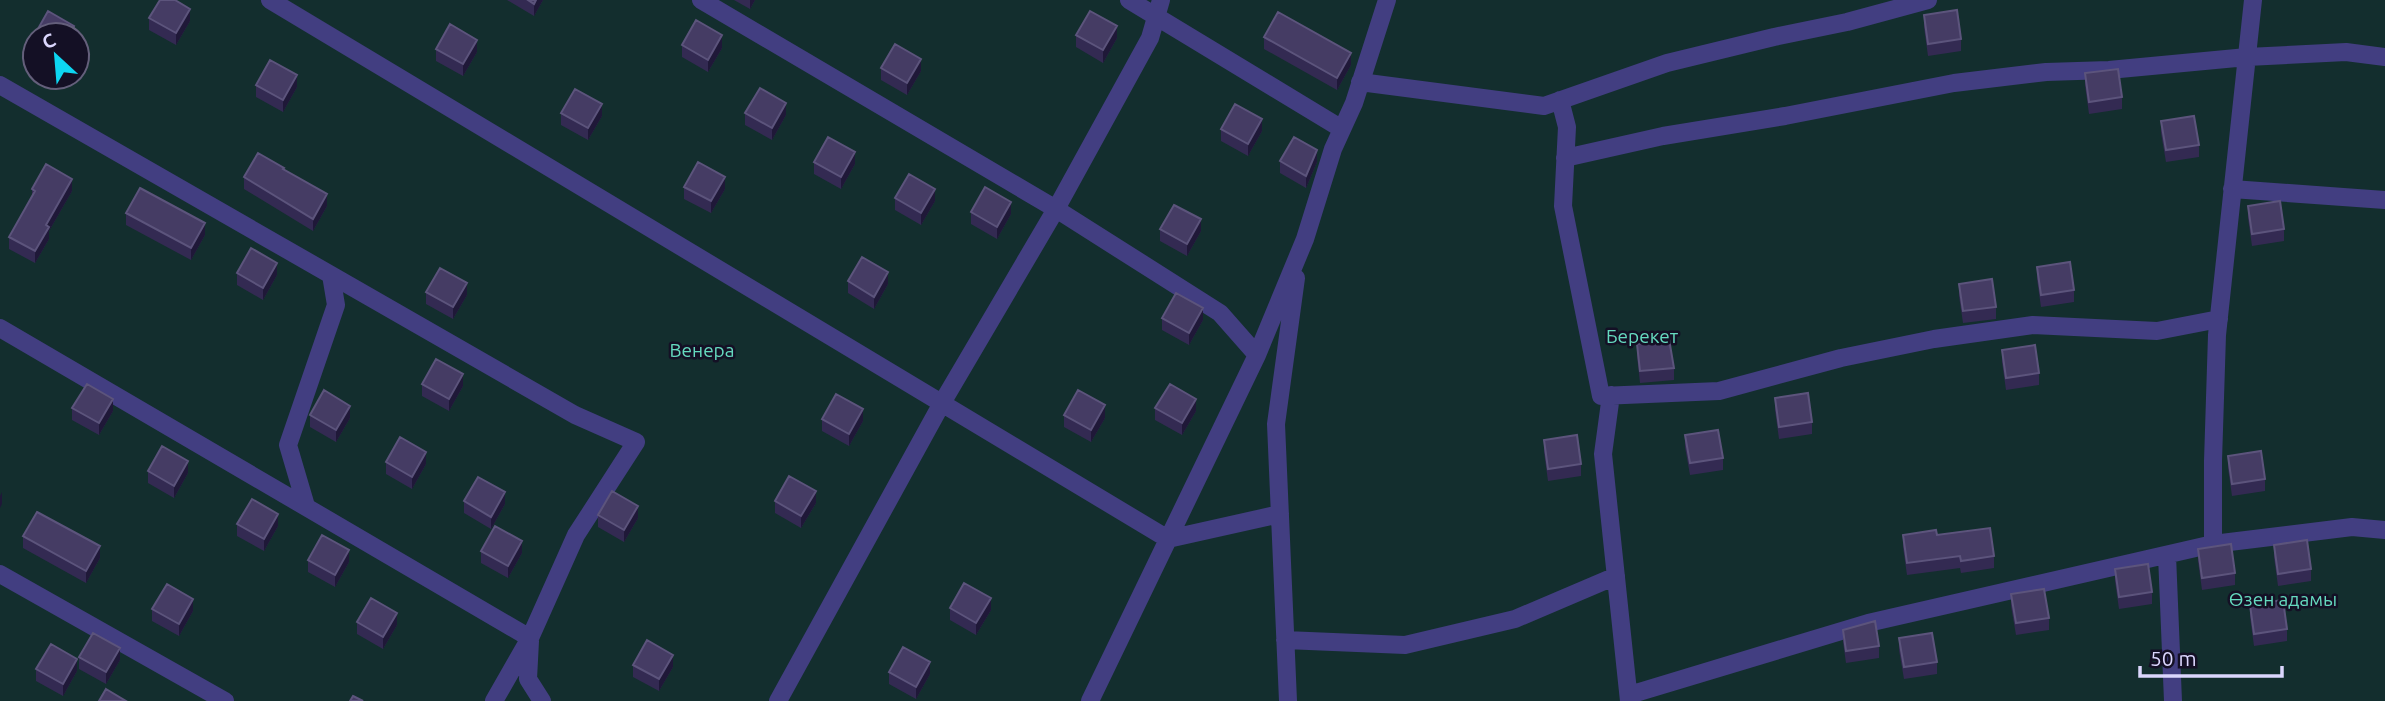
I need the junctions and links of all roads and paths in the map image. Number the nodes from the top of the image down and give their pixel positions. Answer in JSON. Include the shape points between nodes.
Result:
{"nodes":[{"id":1,"x":270,"y":0,"type":"edge"},
{"id":2,"x":701,"y":0,"type":"edge"},
{"id":3,"x":1129,"y":0,"type":"edge"},
{"id":4,"x":1387,"y":0,"type":"edge"},
{"id":5,"x":1928,"y":0,"type":"edge"},
{"id":6,"x":2253,"y":0,"type":"edge"},
{"id":7,"x":1158,"y":8,"type":"edge"},
{"id":8,"x":2246,"y":57,"type":"junction"},
{"id":9,"x":2385,"y":57,"type":"edge"},
{"id":10,"x":1360,"y":82,"type":"junction"},
{"id":11,"x":0,"y":85,"type":"edge"},
{"id":12,"x":1560,"y":100,"type":"junction"},
{"id":13,"x":1342,"y":129,"type":"junction"},
{"id":14,"x":1564,"y":158,"type":"junction"},
{"id":15,"x":2232,"y":189,"type":"junction"},
{"id":16,"x":2385,"y":200,"type":"edge"},
{"id":17,"x":1056,"y":209,"type":"junction"},
{"id":18,"x":1300,"y":253,"type":"junction"},
{"id":19,"x":331,"y":275,"type":"junction"},
{"id":20,"x":2219,"y":319,"type":"junction"},
{"id":21,"x":0,"y":328,"type":"edge"},
{"id":22,"x":1257,"y":355,"type":"junction"},
{"id":23,"x":1606,"y":395,"type":"junction"},
{"id":24,"x":942,"y":403,"type":"junction"},
{"id":25,"x":306,"y":506,"type":"junction"},
{"id":26,"x":1280,"y":514,"type":"junction"},
{"id":27,"x":2385,"y":530,"type":"edge"},
{"id":28,"x":1168,"y":539,"type":"junction"},
{"id":29,"x":2213,"y":544,"type":"junction"},
{"id":30,"x":2167,"y":555,"type":"junction"},
{"id":31,"x":0,"y":574,"type":"edge"},
{"id":32,"x":1616,"y":576,"type":"junction"},
{"id":33,"x":530,"y":638,"type":"junction"},
{"id":34,"x":1285,"y":640,"type":"junction"},
{"id":35,"x":1629,"y":698,"type":"edge"},
{"id":36,"x":225,"y":701,"type":"edge"},
{"id":37,"x":494,"y":701,"type":"edge"},
{"id":38,"x":542,"y":701,"type":"edge"},
{"id":39,"x":778,"y":701,"type":"edge"},
{"id":40,"x":1090,"y":701,"type":"edge"},
{"id":41,"x":1288,"y":701,"type":"edge"},
{"id":42,"x":2172,"y":701,"type":"edge"}],
"edges":[{"from":1,"to":24,"type":"street"},
{"from":2,"to":17,"type":"street"},
{"from":3,"to":7,"type":"street"},
{"from":4,"to":10,"type":"street"},
{"from":5,"to":12,"type":"street","via":[[1667,63]]},
{"from":6,"to":8,"type":"street"},
{"from":7,"to":13,"type":"street"},
{"from":7,"to":17,"type":"street","via":[[1150,38]]},
{"from":8,"to":9,"type":"street","via":[[2346,52]]},
{"from":8,"to":14,"type":"street","via":[[1954,83]]},
{"from":8,"to":15,"type":"street"},
{"from":10,"to":12,"type":"street","via":[[1544,106]]},
{"from":10,"to":13,"type":"street"},
{"from":11,"to":19,"type":"street"},
{"from":12,"to":14,"type":"street","via":[[1567,127]]},
{"from":13,"to":18,"type":"street"},
{"from":14,"to":23,"type":"street","via":[[1563,206]]},
{"from":15,"to":16,"type":"street"},
{"from":15,"to":20,"type":"street"},
{"from":17,"to":22,"type":"street","via":[[1220,313]]},
{"from":17,"to":24,"type":"street"},
{"from":18,"to":22,"type":"street"},
{"from":18,"to":26,"type":"street","via":[[1276,424]]},
{"from":19,"to":25,"type":"street","via":[[336,305],[288,446]]},
{"from":19,"to":33,"type":"street","via":[[575,415],[636,442],[576,535]]},
{"from":20,"to":23,"type":"street","via":[[2157,331],[2033,325],[1854,355],[1718,391]]},
{"from":20,"to":29,"type":"street"},
{"from":21,"to":25,"type":"street"},
{"from":22,"to":28,"type":"street"},
{"from":23,"to":32,"type":"street","via":[[1603,454]]},
{"from":24,"to":28,"type":"street"},
{"from":24,"to":39,"type":"street"},
{"from":25,"to":33,"type":"street"},
{"from":26,"to":28,"type":"street"},
{"from":26,"to":34,"type":"street"},
{"from":27,"to":29,"type":"street","via":[[2352,527]]},
{"from":28,"to":40,"type":"street"},
{"from":29,"to":30,"type":"street"},
{"from":30,"to":35,"type":"street","via":[[1868,623]]},
{"from":30,"to":42,"type":"street"},
{"from":31,"to":36,"type":"street"},
{"from":32,"to":34,"type":"street","via":[[1515,619],[1405,645]]},
{"from":32,"to":35,"type":"street"},
{"from":33,"to":37,"type":"street"},
{"from":33,"to":38,"type":"street","via":[[528,679]]},
{"from":34,"to":41,"type":"street"}]}
